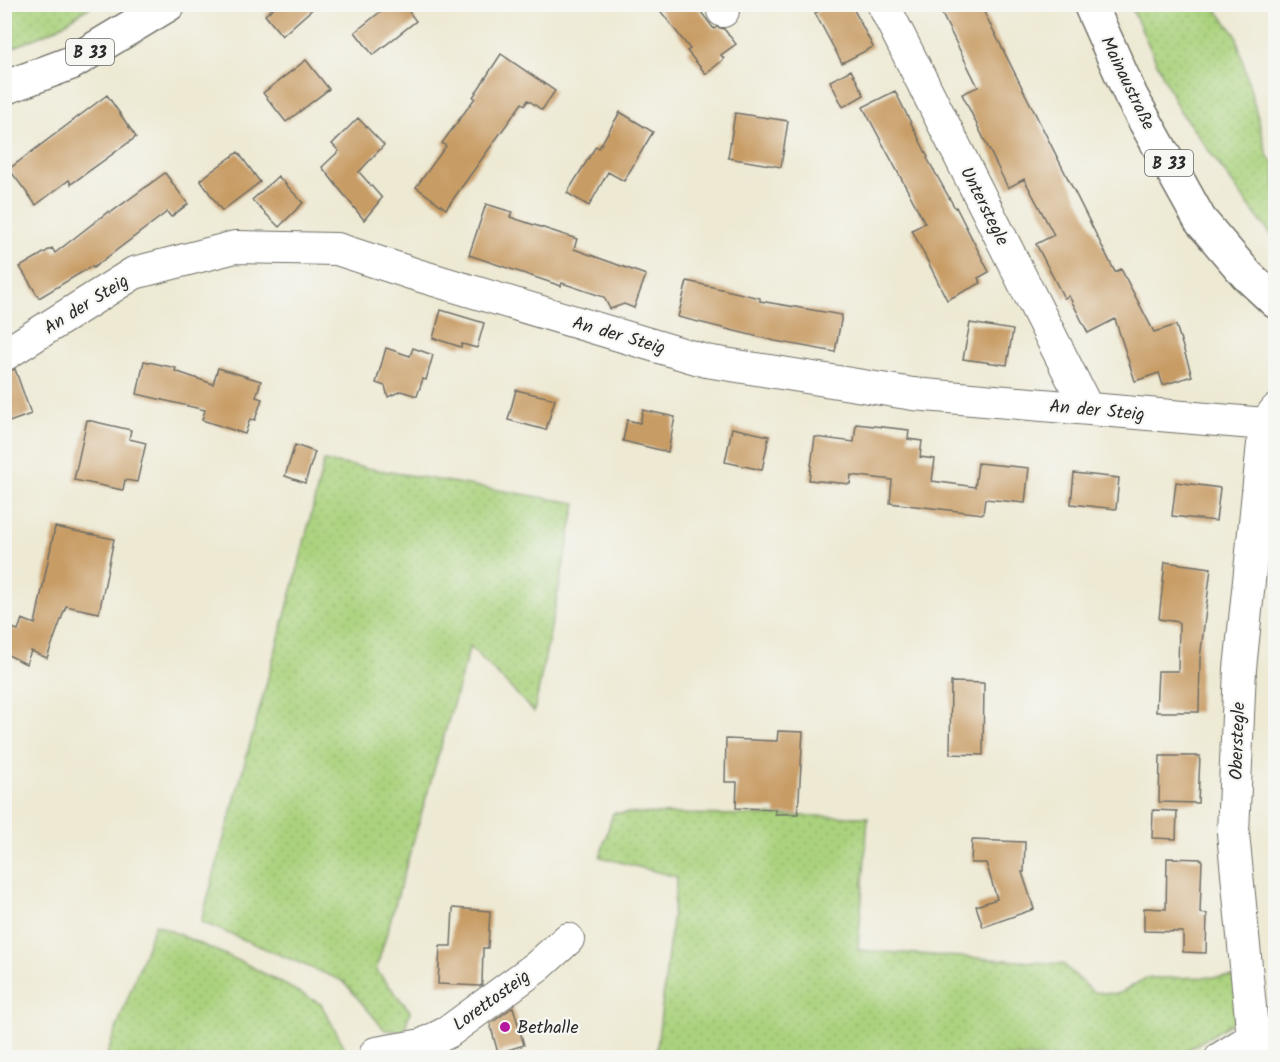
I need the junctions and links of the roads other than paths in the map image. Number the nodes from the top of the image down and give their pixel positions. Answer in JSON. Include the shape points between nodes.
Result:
{"nodes":[{"id":1,"x":169,"y":4,"type":"edge"},
{"id":2,"x":883,"y":4,"type":"edge"},
{"id":3,"x":1090,"y":4,"type":"edge"},
{"id":4,"x":4,"y":88,"type":"edge"},
{"id":5,"x":1275,"y":302,"type":"edge"},
{"id":6,"x":4,"y":355,"type":"edge"},
{"id":7,"x":1087,"y":408,"type":"junction"},
{"id":8,"x":1270,"y":417,"type":"edge"},
{"id":9,"x":568,"y":939,"type":"dead end"},
{"id":10,"x":1264,"y":1036,"type":"edge"},
{"id":11,"x":376,"y":1055,"type":"edge"},
{"id":12,"x":1221,"y":1058,"type":"edge"}],
"edges":[{"from":1,"to":4,"type":"main road","number":"B 33","via":[[71,63]]},
{"from":2,"to":7,"type":"street","name":"Unterstegle"},
{"from":3,"to":5,"type":"main road","name":"Mainaustraße","number":"B 33","via":[[1131,96],[1200,220]]},
{"from":6,"to":7,"type":"street","name":"An der Steig","via":[[134,273],[235,247],[337,249],[706,361],[913,394]]},
{"from":7,"to":8,"type":"street","name":"An der Steig"},
{"from":8,"to":10,"type":"street","name":"Oberstegle","via":[[1240,669],[1233,833]]},
{"from":9,"to":11,"type":"street","name":"Lorettosteig","via":[[448,1032],[422,1045]]},
{"from":10,"to":12,"type":"street","name":"Oberstegle"}]}
